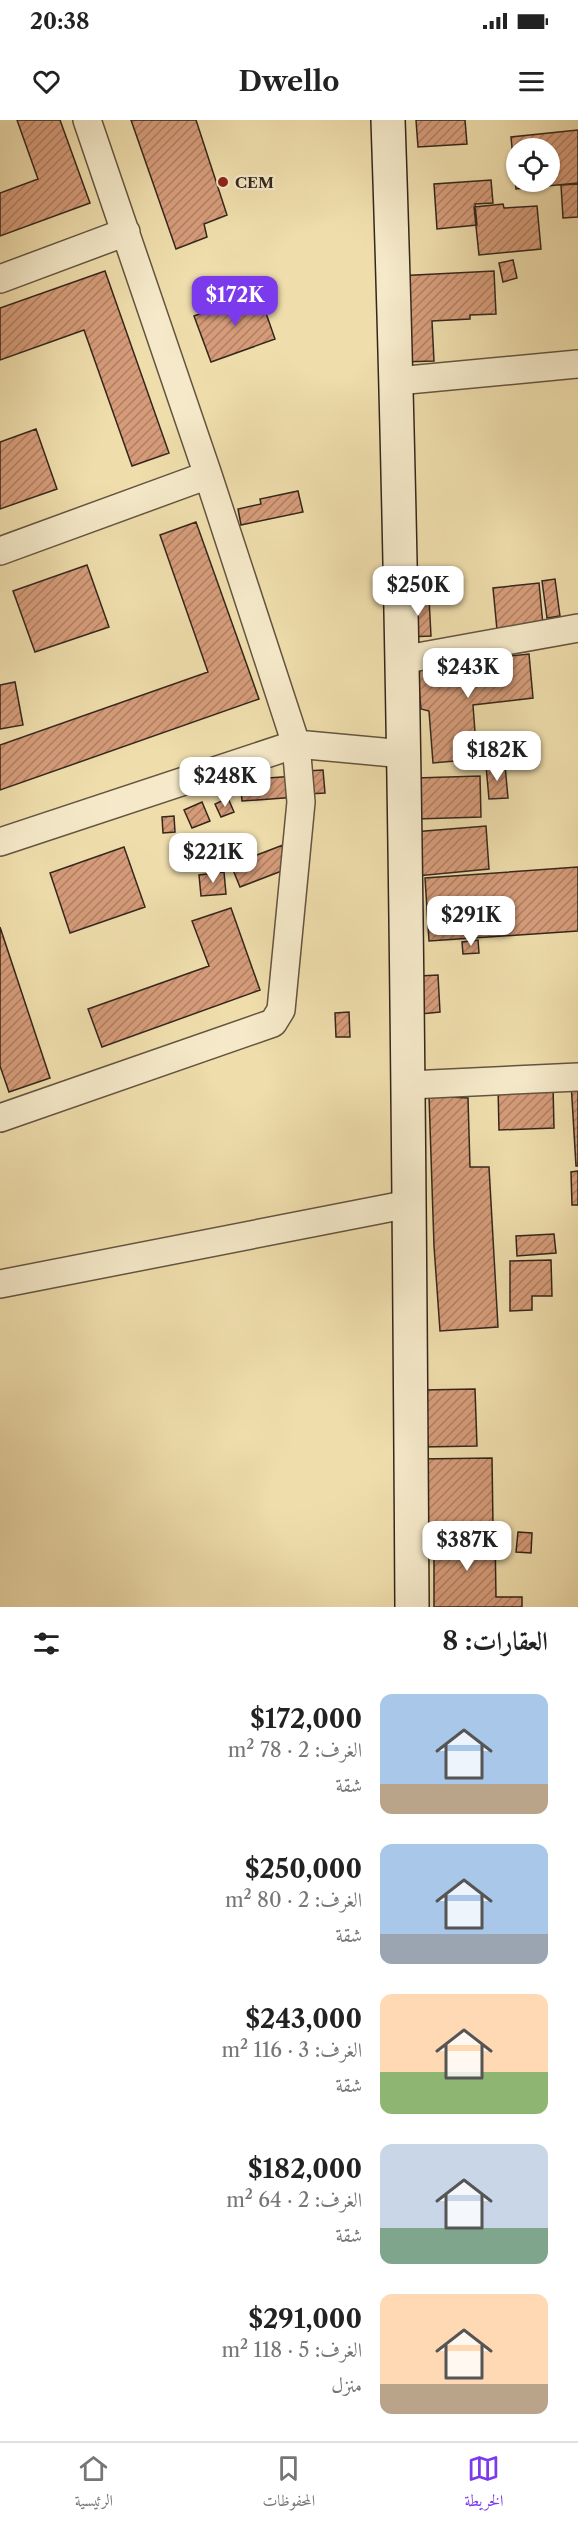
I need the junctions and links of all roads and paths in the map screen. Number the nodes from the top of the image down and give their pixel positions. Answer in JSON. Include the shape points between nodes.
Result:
{"nodes":[{"id":1,"x":87,"y":120,"type":"edge"},
{"id":2,"x":388,"y":120,"type":"edge"},
{"id":3,"x":126,"y":232,"type":"junction"},
{"id":4,"x":0,"y":279,"type":"edge"},
{"id":5,"x":578,"y":364,"type":"edge"},
{"id":6,"x":397,"y":381,"type":"junction"},
{"id":7,"x":208,"y":475,"type":"junction"},
{"id":8,"x":0,"y":551,"type":"edge"},
{"id":9,"x":578,"y":627,"type":"edge"},
{"id":10,"x":401,"y":660,"type":"junction"},
{"id":11,"x":296,"y":744,"type":"junction"},
{"id":12,"x":404,"y":753,"type":"junction"},
{"id":13,"x":0,"y":842,"type":"edge"},
{"id":14,"x":578,"y":1077,"type":"edge"},
{"id":15,"x":409,"y":1085,"type":"junction"},
{"id":16,"x":0,"y":1118,"type":"edge"},
{"id":17,"x":409,"y":1204,"type":"junction"},
{"id":18,"x":0,"y":1284,"type":"edge"},
{"id":19,"x":412,"y":1607,"type":"edge"}],
"edges":[{"from":1,"to":3,"type":"street"},
{"from":2,"to":6,"type":"main road"},
{"from":3,"to":4,"type":"street"},
{"from":3,"to":7,"type":"street"},
{"from":5,"to":6,"type":"street"},
{"from":6,"to":10,"type":"main road"},
{"from":7,"to":8,"type":"street"},
{"from":7,"to":11,"type":"street"},
{"from":9,"to":10,"type":"street"},
{"from":10,"to":12,"type":"main road"},
{"from":11,"to":12,"type":"street"},
{"from":11,"to":13,"type":"street"},
{"from":11,"to":16,"type":"street","via":[[301,802],[277,1019],[268,1026]]},
{"from":12,"to":15,"type":"main road"},
{"from":14,"to":15,"type":"street"},
{"from":15,"to":17,"type":"main road"},
{"from":17,"to":18,"type":"street"},
{"from":17,"to":19,"type":"main road"}]}
